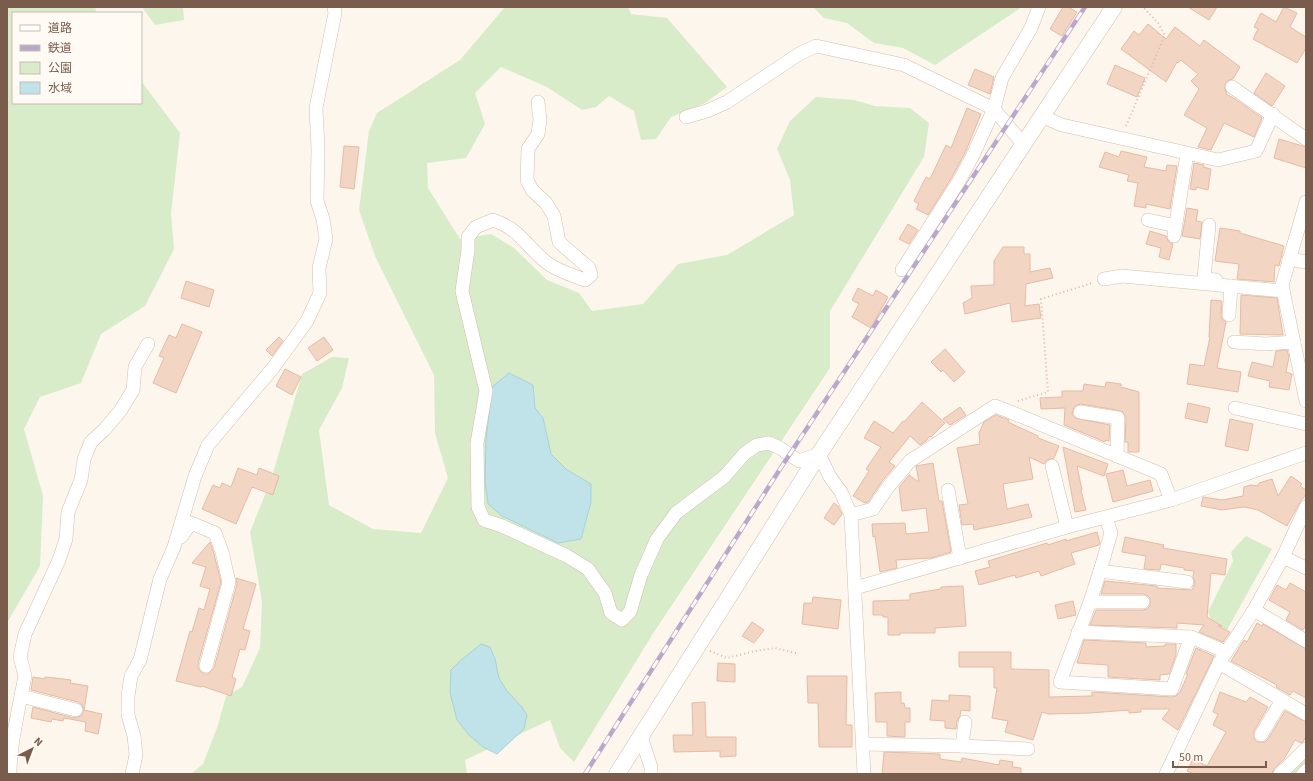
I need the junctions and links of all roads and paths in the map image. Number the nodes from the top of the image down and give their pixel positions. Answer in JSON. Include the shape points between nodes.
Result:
{"nodes":[{"id":1,"x":334,"y":7,"type":"edge"},
{"id":2,"x":1039,"y":7,"type":"edge"},
{"id":3,"x":1114,"y":7,"type":"edge"},
{"id":4,"x":1143,"y":7,"type":"edge"},
{"id":5,"x":1232,"y":87,"type":"dead end"},
{"id":6,"x":538,"y":102,"type":"dead end"},
{"id":7,"x":994,"y":109,"type":"junction"},
{"id":8,"x":1272,"y":114,"type":"junction"},
{"id":9,"x":1041,"y":116,"type":"junction"},
{"id":10,"x":686,"y":117,"type":"dead end"},
{"id":11,"x":1121,"y":138,"type":"junction"},
{"id":12,"x":1306,"y":139,"type":"edge"},
{"id":13,"x":1023,"y":144,"type":"junction"},
{"id":14,"x":1187,"y":154,"type":"junction"},
{"id":15,"x":1306,"y":202,"type":"edge"},
{"id":16,"x":1148,"y":220,"type":"dead end"},
{"id":17,"x":1209,"y":225,"type":"dead end"},
{"id":18,"x":1289,"y":259,"type":"junction"},
{"id":19,"x":1306,"y":262,"type":"edge"},
{"id":20,"x":902,"y":270,"type":"dead end"},
{"id":21,"x":1104,"y":279,"type":"joint"},
{"id":22,"x":1228,"y":286,"type":"junction"},
{"id":23,"x":1283,"y":291,"type":"junction"},
{"id":24,"x":1229,"y":315,"type":"dead end"},
{"id":25,"x":1234,"y":342,"type":"dead end"},
{"id":26,"x":1294,"y":342,"type":"junction"},
{"id":27,"x":148,"y":344,"type":"dead end"},
{"id":28,"x":1305,"y":394,"type":"edge"},
{"id":29,"x":995,"y":406,"type":"junction"},
{"id":30,"x":1235,"y":408,"type":"dead end"},
{"id":31,"x":1080,"y":412,"type":"dead end"},
{"id":32,"x":1306,"y":424,"type":"edge"},
{"id":33,"x":1306,"y":453,"type":"edge"},
{"id":34,"x":819,"y":454,"type":"junction"},
{"id":35,"x":1117,"y":456,"type":"junction"},
{"id":36,"x":1052,"y":466,"type":"dead end"},
{"id":37,"x":948,"y":490,"type":"dead end"},
{"id":38,"x":1171,"y":500,"type":"junction"},
{"id":39,"x":1306,"y":507,"type":"edge"},
{"id":40,"x":851,"y":515,"type":"junction"},
{"id":41,"x":1106,"y":518,"type":"junction"},
{"id":42,"x":1067,"y":527,"type":"junction"},
{"id":43,"x":174,"y":547,"type":"junction"},
{"id":44,"x":1283,"y":557,"type":"junction"},
{"id":45,"x":960,"y":558,"type":"junction"},
{"id":46,"x":1306,"y":568,"type":"edge"},
{"id":47,"x":1100,"y":571,"type":"junction"},
{"id":48,"x":1187,"y":582,"type":"dead end"},
{"id":49,"x":855,"y":588,"type":"junction"},
{"id":50,"x":1090,"y":602,"type":"junction"},
{"id":51,"x":1144,"y":602,"type":"dead end"},
{"id":52,"x":1254,"y":610,"type":"junction"},
{"id":53,"x":1078,"y":632,"type":"junction"},
{"id":54,"x":1191,"y":637,"type":"junction"},
{"id":55,"x":1306,"y":641,"type":"edge"},
{"id":56,"x":698,"y":646,"type":"junction"},
{"id":57,"x":1226,"y":652,"type":"junction"},
{"id":58,"x":799,"y":654,"type":"dead end"},
{"id":59,"x":1219,"y":663,"type":"junction"},
{"id":60,"x":206,"y":666,"type":"dead end"},
{"id":61,"x":21,"y":696,"type":"junction"},
{"id":62,"x":1282,"y":700,"type":"junction"},
{"id":63,"x":76,"y":710,"type":"dead end"},
{"id":64,"x":1306,"y":714,"type":"edge"},
{"id":65,"x":965,"y":722,"type":"dead end"},
{"id":66,"x":1261,"y":735,"type":"dead end"},
{"id":67,"x":641,"y":737,"type":"junction"},
{"id":68,"x":863,"y":744,"type":"junction"},
{"id":69,"x":962,"y":746,"type":"junction"},
{"id":70,"x":1028,"y":749,"type":"dead end"},
{"id":71,"x":1306,"y":749,"type":"edge"},
{"id":72,"x":1306,"y":769,"type":"edge"},
{"id":73,"x":10,"y":774,"type":"edge"},
{"id":74,"x":132,"y":774,"type":"edge"},
{"id":75,"x":617,"y":774,"type":"edge"},
{"id":76,"x":651,"y":774,"type":"edge"},
{"id":77,"x":864,"y":774,"type":"edge"},
{"id":78,"x":1166,"y":774,"type":"edge"},
{"id":79,"x":1280,"y":774,"type":"edge"},
{"id":80,"x":1301,"y":774,"type":"edge"}],
"edges":[{"from":1,"to":43,"type":"street","via":[[335,13],[316,108],[317,201],[326,239],[319,268],[320,293],[307,321],[273,368],[208,445],[195,476]]},
{"from":2,"to":7,"type":"street","via":[[1031,28],[1002,78]]},
{"from":3,"to":9,"type":"street"},
{"from":4,"to":11,"type":"path","via":[[1158,23],[1164,35]]},
{"from":5,"to":8,"type":"street"},
{"from":6,"to":34,"type":"street","via":[[540,120],[538,134],[528,149],[527,180],[554,216],[559,242],[589,268],[591,275],[585,280],[547,263],[519,235],[506,225],[493,220],[476,227],[468,237],[462,291],[486,391],[477,443],[478,507],[484,520],[560,553],[588,569],[605,593],[611,613],[622,620],[630,612],[641,575],[657,539],[676,513],[724,477],[745,453],[757,444],[769,443],[799,461]]},
{"from":7,"to":10,"type":"street","via":[[904,65],[816,46],[799,54],[726,102]]},
{"from":7,"to":13,"type":"street"},
{"from":7,"to":20,"type":"street","via":[[959,181]]},
{"from":8,"to":12,"type":"street"},
{"from":8,"to":14,"type":"street","via":[[1256,151],[1218,160]]},
{"from":9,"to":11,"type":"street","via":[[1062,125]]},
{"from":9,"to":13,"type":"street"},
{"from":11,"to":14,"type":"street"},
{"from":13,"to":34,"type":"street"},
{"from":14,"to":16,"type":"street","via":[[1175,231]]},
{"from":15,"to":18,"type":"street"},
{"from":17,"to":22,"type":"street","via":[[1204,279],[1226,281]]},
{"from":18,"to":19,"type":"street"},
{"from":18,"to":23,"type":"street","via":[[1282,285]]},
{"from":21,"to":22,"type":"street","via":[[1122,276]]},
{"from":21,"to":29,"type":"path","via":[[1041,299],[1048,392]]},
{"from":22,"to":23,"type":"street"},
{"from":22,"to":24,"type":"street"},
{"from":23,"to":26,"type":"street"},
{"from":25,"to":26,"type":"street"},
{"from":26,"to":28,"type":"street"},
{"from":27,"to":61,"type":"street","via":[[135,367],[133,390],[120,411],[91,442],[84,459],[81,480],[68,512],[66,538],[59,560],[25,634],[20,657],[25,676]]},
{"from":29,"to":35,"type":"street"},
{"from":29,"to":40,"type":"street","via":[[910,461],[873,508]]},
{"from":30,"to":32,"type":"street"},
{"from":31,"to":35,"type":"street","via":[[1118,418]]},
{"from":33,"to":38,"type":"street"},
{"from":34,"to":40,"type":"street"},
{"from":34,"to":56,"type":"street"},
{"from":35,"to":38,"type":"street","via":[[1161,474]]},
{"from":36,"to":42,"type":"street"},
{"from":37,"to":45,"type":"street"},
{"from":38,"to":41,"type":"street"},
{"from":39,"to":44,"type":"street"},
{"from":40,"to":49,"type":"street"},
{"from":41,"to":42,"type":"street"},
{"from":41,"to":47,"type":"street","via":[[1111,533]]},
{"from":42,"to":45,"type":"street"},
{"from":43,"to":60,"type":"street","via":[[191,523],[216,533],[222,552],[229,582]]},
{"from":43,"to":74,"type":"street","via":[[160,579],[140,660],[131,676],[128,715],[136,755]]},
{"from":44,"to":46,"type":"street"},
{"from":44,"to":52,"type":"street"},
{"from":45,"to":49,"type":"street"},
{"from":47,"to":48,"type":"street"},
{"from":47,"to":50,"type":"street"},
{"from":49,"to":68,"type":"street"},
{"from":50,"to":51,"type":"street"},
{"from":50,"to":53,"type":"street"},
{"from":52,"to":55,"type":"street"},
{"from":52,"to":57,"type":"street"},
{"from":53,"to":54,"type":"street"},
{"from":53,"to":54,"type":"street","via":[[1060,682],[1172,689]]},
{"from":54,"to":57,"type":"street"},
{"from":56,"to":58,"type":"path","via":[[727,658],[775,648]]},
{"from":56,"to":67,"type":"street"},
{"from":57,"to":59,"type":"street"},
{"from":59,"to":62,"type":"street"},
{"from":59,"to":78,"type":"street"},
{"from":61,"to":63,"type":"street"},
{"from":61,"to":73,"type":"street"},
{"from":62,"to":64,"type":"street"},
{"from":62,"to":66,"type":"street"},
{"from":65,"to":69,"type":"street"},
{"from":67,"to":75,"type":"street"},
{"from":67,"to":76,"type":"street","via":[[651,766]]},
{"from":68,"to":69,"type":"street"},
{"from":68,"to":77,"type":"street"},
{"from":69,"to":70,"type":"street"},
{"from":71,"to":79,"type":"street"},
{"from":72,"to":80,"type":"street"}]}
